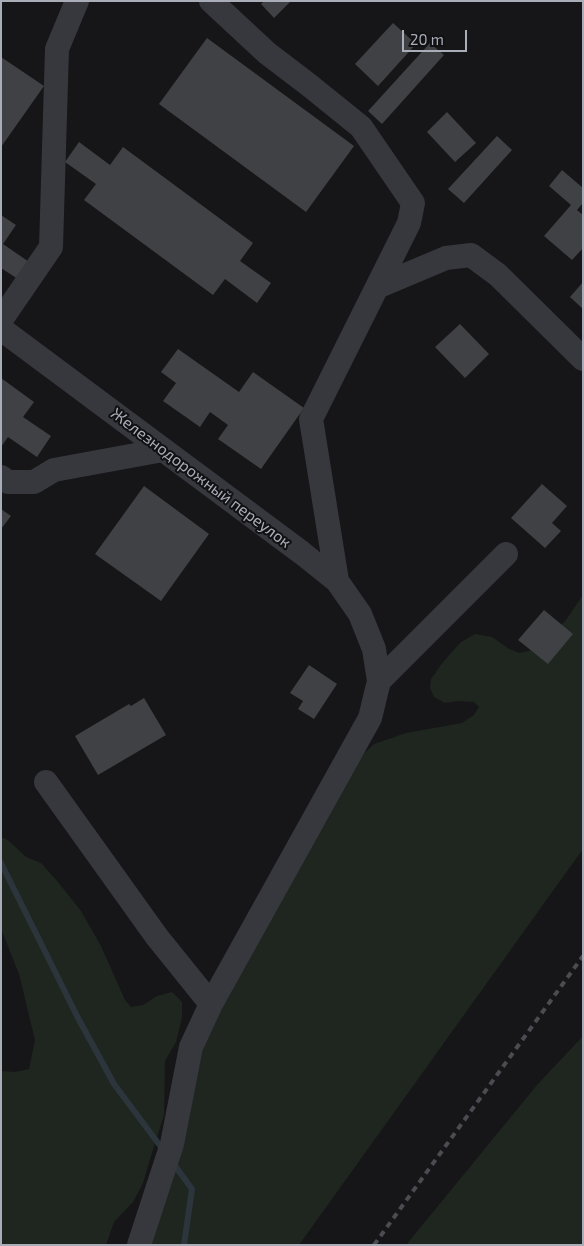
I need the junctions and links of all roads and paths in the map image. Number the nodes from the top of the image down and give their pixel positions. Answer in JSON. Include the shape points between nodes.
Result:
{"nodes":[{"id":1,"x":211,"y":1,"type":"edge"},
{"id":2,"x":69,"y":5,"type":"edge"},
{"id":3,"x":377,"y":288,"type":"junction"},
{"id":4,"x":1,"y":320,"type":"edge"},
{"id":5,"x":1,"y":329,"type":"edge"},
{"id":6,"x":583,"y":359,"type":"edge"},
{"id":7,"x":163,"y":450,"type":"junction"},
{"id":8,"x":1,"y":477,"type":"edge"},
{"id":9,"x":506,"y":554,"type":"dead end"},
{"id":10,"x":336,"y":581,"type":"junction"},
{"id":11,"x":379,"y":681,"type":"junction"},
{"id":12,"x":46,"y":782,"type":"dead end"},
{"id":13,"x":211,"y":1004,"type":"junction"},
{"id":14,"x":139,"y":1245,"type":"edge"}],
"edges":[{"from":1,"to":3,"type":"street","via":[[266,53],[360,127],[413,202],[409,223]]},
{"from":2,"to":4,"type":"street","via":[[57,49],[51,247]]},
{"from":3,"to":6,"type":"street","via":[[446,258],[471,255],[498,275]]},
{"from":3,"to":10,"type":"street","via":[[311,420]]},
{"from":5,"to":7,"type":"street","name":"Железнодорожный переулок"},
{"from":7,"to":8,"type":"street","via":[[54,470],[34,482],[8,482]]},
{"from":7,"to":10,"type":"street","name":"Железнодорожный переулок"},
{"from":9,"to":11,"type":"street"},
{"from":10,"to":11,"type":"street","name":"Железнодорожный переулок","via":[[360,614],[374,649]]},
{"from":11,"to":13,"type":"street","via":[[370,718]]},
{"from":12,"to":13,"type":"street","via":[[157,937]]},
{"from":13,"to":14,"type":"street","via":[[191,1047],[172,1144]]}]}
